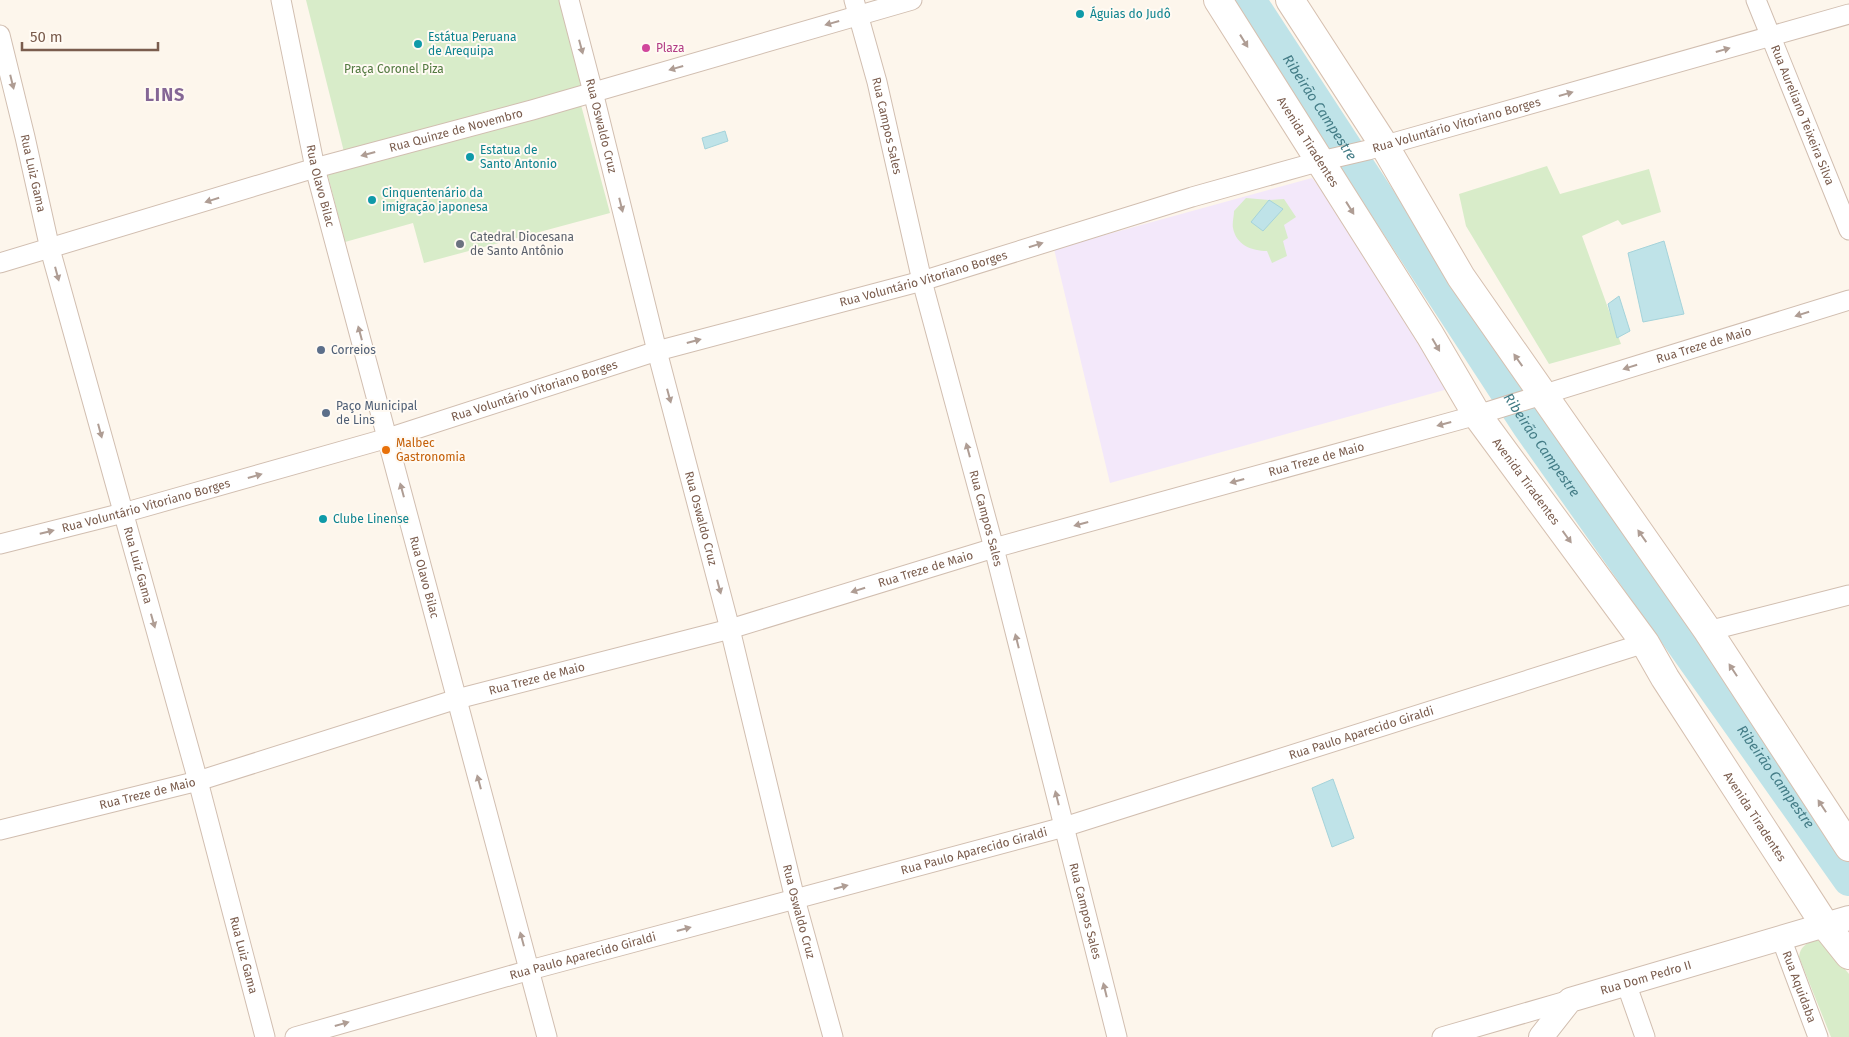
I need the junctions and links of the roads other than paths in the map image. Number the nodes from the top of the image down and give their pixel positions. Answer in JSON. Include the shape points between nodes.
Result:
{"nodes":[{"id":1,"x":281,"y":0,"type":"edge"},
{"id":2,"x":569,"y":0,"type":"edge"},
{"id":3,"x":912,"y":0,"type":"edge"},
{"id":4,"x":1218,"y":0,"type":"edge"},
{"id":5,"x":1290,"y":0,"type":"edge"},
{"id":6,"x":1756,"y":0,"type":"edge"},
{"id":7,"x":856,"y":8,"type":"edge"},
{"id":8,"x":1849,"y":14,"type":"edge"},
{"id":9,"x":0,"y":35,"type":"edge"},
{"id":10,"x":1771,"y":36,"type":"junction"},
{"id":11,"x":593,"y":92,"type":"junction"},
{"id":12,"x":1376,"y":148,"type":"junction"},
{"id":13,"x":1329,"y":159,"type":"junction"},
{"id":14,"x":316,"y":168,"type":"junction"},
{"id":15,"x":1849,"y":230,"type":"edge"},
{"id":16,"x":50,"y":249,"type":"junction"},
{"id":17,"x":0,"y":263,"type":"edge"},
{"id":18,"x":922,"y":281,"type":"junction"},
{"id":19,"x":1849,"y":300,"type":"edge"},
{"id":20,"x":657,"y":351,"type":"junction"},
{"id":21,"x":1536,"y":396,"type":"junction"},
{"id":22,"x":1484,"y":412,"type":"junction"},
{"id":23,"x":388,"y":438,"type":"junction"},
{"id":24,"x":123,"y":513,"type":"junction"},
{"id":25,"x":0,"y":544,"type":"edge"},
{"id":26,"x":994,"y":548,"type":"junction"},
{"id":27,"x":1849,"y":595,"type":"edge"},
{"id":28,"x":730,"y":629,"type":"junction"},
{"id":29,"x":1708,"y":631,"type":"junction"},
{"id":30,"x":1645,"y":643,"type":"junction"},
{"id":31,"x":457,"y":699,"type":"junction"},
{"id":32,"x":198,"y":781,"type":"junction"},
{"id":33,"x":1064,"y":827,"type":"junction"},
{"id":34,"x":0,"y":830,"type":"edge"},
{"id":35,"x":1849,"y":847,"type":"edge"},
{"id":36,"x":795,"y":899,"type":"junction"},
{"id":37,"x":1839,"y":921,"type":"edge"},
{"id":38,"x":1781,"y":938,"type":"junction"},
{"id":39,"x":1849,"y":955,"type":"edge"},
{"id":40,"x":530,"y":970,"type":"junction"},
{"id":41,"x":1626,"y":984,"type":"junction"},
{"id":42,"x":1570,"y":1000,"type":"junction"},
{"id":43,"x":1454,"y":1035,"type":"edge"},
{"id":44,"x":265,"y":1037,"type":"edge"},
{"id":45,"x":296,"y":1037,"type":"edge"},
{"id":46,"x":547,"y":1037,"type":"edge"},
{"id":47,"x":833,"y":1037,"type":"edge"},
{"id":48,"x":1117,"y":1037,"type":"edge"},
{"id":49,"x":1541,"y":1037,"type":"edge"},
{"id":50,"x":1646,"y":1037,"type":"edge"},
{"id":51,"x":1818,"y":1037,"type":"edge"}],
"edges":[{"from":1,"to":14,"type":"street","name":"Rua Olavo Bilac"},
{"from":2,"to":11,"type":"street","name":"Rua Oswaldo Cruz","one_way":true},
{"from":3,"to":7,"type":"street","name":"Rua Quinze de Novembro"},
{"from":4,"to":13,"type":"main road","name":"Avenida Tiradentes","one_way":true},
{"from":5,"to":12,"type":"main road"},
{"from":6,"to":10,"type":"street","name":"Rua Aureliano Teixeira Silva"},
{"from":7,"to":11,"type":"street","name":"Rua Quinze de Novembro","one_way":true},
{"from":7,"to":18,"type":"street","name":"Rua Campos Sales","via":[[877,82]]},
{"from":8,"to":10,"type":"street","name":"Rua Voluntário Vitoriano Borges"},
{"from":9,"to":16,"type":"street","name":"Rua Luiz Gama","one_way":true},
{"from":12,"to":10,"type":"street","name":"Rua Voluntário Vitoriano Borges","one_way":true},
{"from":10,"to":15,"type":"street","name":"Rua Aureliano Teixeira Silva"},
{"from":11,"to":14,"type":"street","name":"Rua Quinze de Novembro","one_way":true},
{"from":11,"to":20,"type":"street","name":"Rua Oswaldo Cruz","one_way":true},
{"from":12,"to":13,"type":"street","name":"Rua Voluntário Vitoriano Borges"},
{"from":21,"to":12,"type":"main road","one_way":true},
{"from":18,"to":13,"type":"street","name":"Rua Voluntário Vitoriano Borges","one_way":true,"via":[[1192,197]]},
{"from":13,"to":22,"type":"main road","name":"Avenida Tiradentes","one_way":true,"via":[[1430,335]]},
{"from":14,"to":16,"type":"street","name":"Rua Quinze de Novembro","one_way":true},
{"from":23,"to":14,"type":"street","name":"Rua Olavo Bilac","one_way":true},
{"from":16,"to":17,"type":"street","name":"Rua Quinze de Novembro"},
{"from":16,"to":24,"type":"street","name":"Rua Luiz Gama","one_way":true},
{"from":20,"to":18,"type":"street","name":"Rua Voluntário Vitoriano Borges","one_way":true},
{"from":26,"to":18,"type":"street","name":"Rua Campos Sales","one_way":true},
{"from":19,"to":21,"type":"street","name":"Rua Treze de Maio","one_way":true},
{"from":20,"to":23,"type":"street","name":"Rua Voluntário Vitoriano Borges"},
{"from":20,"to":28,"type":"street","name":"Rua Oswaldo Cruz","one_way":true},
{"from":21,"to":22,"type":"street","name":"Rua Treze de Maio"},
{"from":29,"to":21,"type":"main road","one_way":true},
{"from":22,"to":26,"type":"street","name":"Rua Treze de Maio","one_way":true},
{"from":22,"to":30,"type":"main road","name":"Avenida Tiradentes","one_way":true},
{"from":24,"to":23,"type":"street","name":"Rua Voluntário Vitoriano Borges","one_way":true},
{"from":31,"to":23,"type":"street","name":"Rua Olavo Bilac","one_way":true},
{"from":25,"to":24,"type":"street","name":"Rua Voluntário Vitoriano Borges","one_way":true},
{"from":24,"to":32,"type":"street","name":"Rua Luiz Gama","one_way":true},
{"from":26,"to":28,"type":"street","name":"Rua Treze de Maio","one_way":true},
{"from":33,"to":26,"type":"street","name":"Rua Campos Sales","one_way":true},
{"from":27,"to":29,"type":"street"},
{"from":28,"to":31,"type":"street","name":"Rua Treze de Maio"},
{"from":28,"to":36,"type":"street","name":"Rua Oswaldo Cruz"},
{"from":35,"to":29,"type":"main road","one_way":true},
{"from":30,"to":33,"type":"street","name":"Rua Paulo Aparecido Giraldi"},
{"from":30,"to":37,"type":"main road","name":"Avenida Tiradentes","via":[[1665,678]]},
{"from":31,"to":32,"type":"street","name":"Rua Treze de Maio"},
{"from":40,"to":31,"type":"street","name":"Rua Olavo Bilac","one_way":true},
{"from":32,"to":34,"type":"street","name":"Rua Treze de Maio"},
{"from":32,"to":44,"type":"street","name":"Rua Luiz Gama"},
{"from":36,"to":33,"type":"street","name":"Rua Paulo Aparecido Giraldi","one_way":true},
{"from":48,"to":33,"type":"street","name":"Rua Campos Sales","one_way":true},
{"from":40,"to":36,"type":"street","name":"Rua Paulo Aparecido Giraldi","one_way":true},
{"from":36,"to":47,"type":"street","name":"Rua Oswaldo Cruz"},
{"from":37,"to":38,"type":"street","name":"Rua Dom Pedro II"},
{"from":37,"to":39,"type":"main road","name":"Avenida Tiradentes"},
{"from":38,"to":41,"type":"street","name":"Rua Dom Pedro II"},
{"from":38,"to":51,"type":"street","name":"Rua Aquidaba"},
{"from":45,"to":40,"type":"street","name":"Rua Paulo Aparecido Giraldi","one_way":true},
{"from":40,"to":46,"type":"street","name":"Rua Olavo Bilac"},
{"from":41,"to":42,"type":"street","name":"Rua Dom Pedro II"},
{"from":41,"to":50,"type":"street"},
{"from":42,"to":43,"type":"street","name":"Rua Dom Pedro II"},
{"from":42,"to":49,"type":"street"}]}
